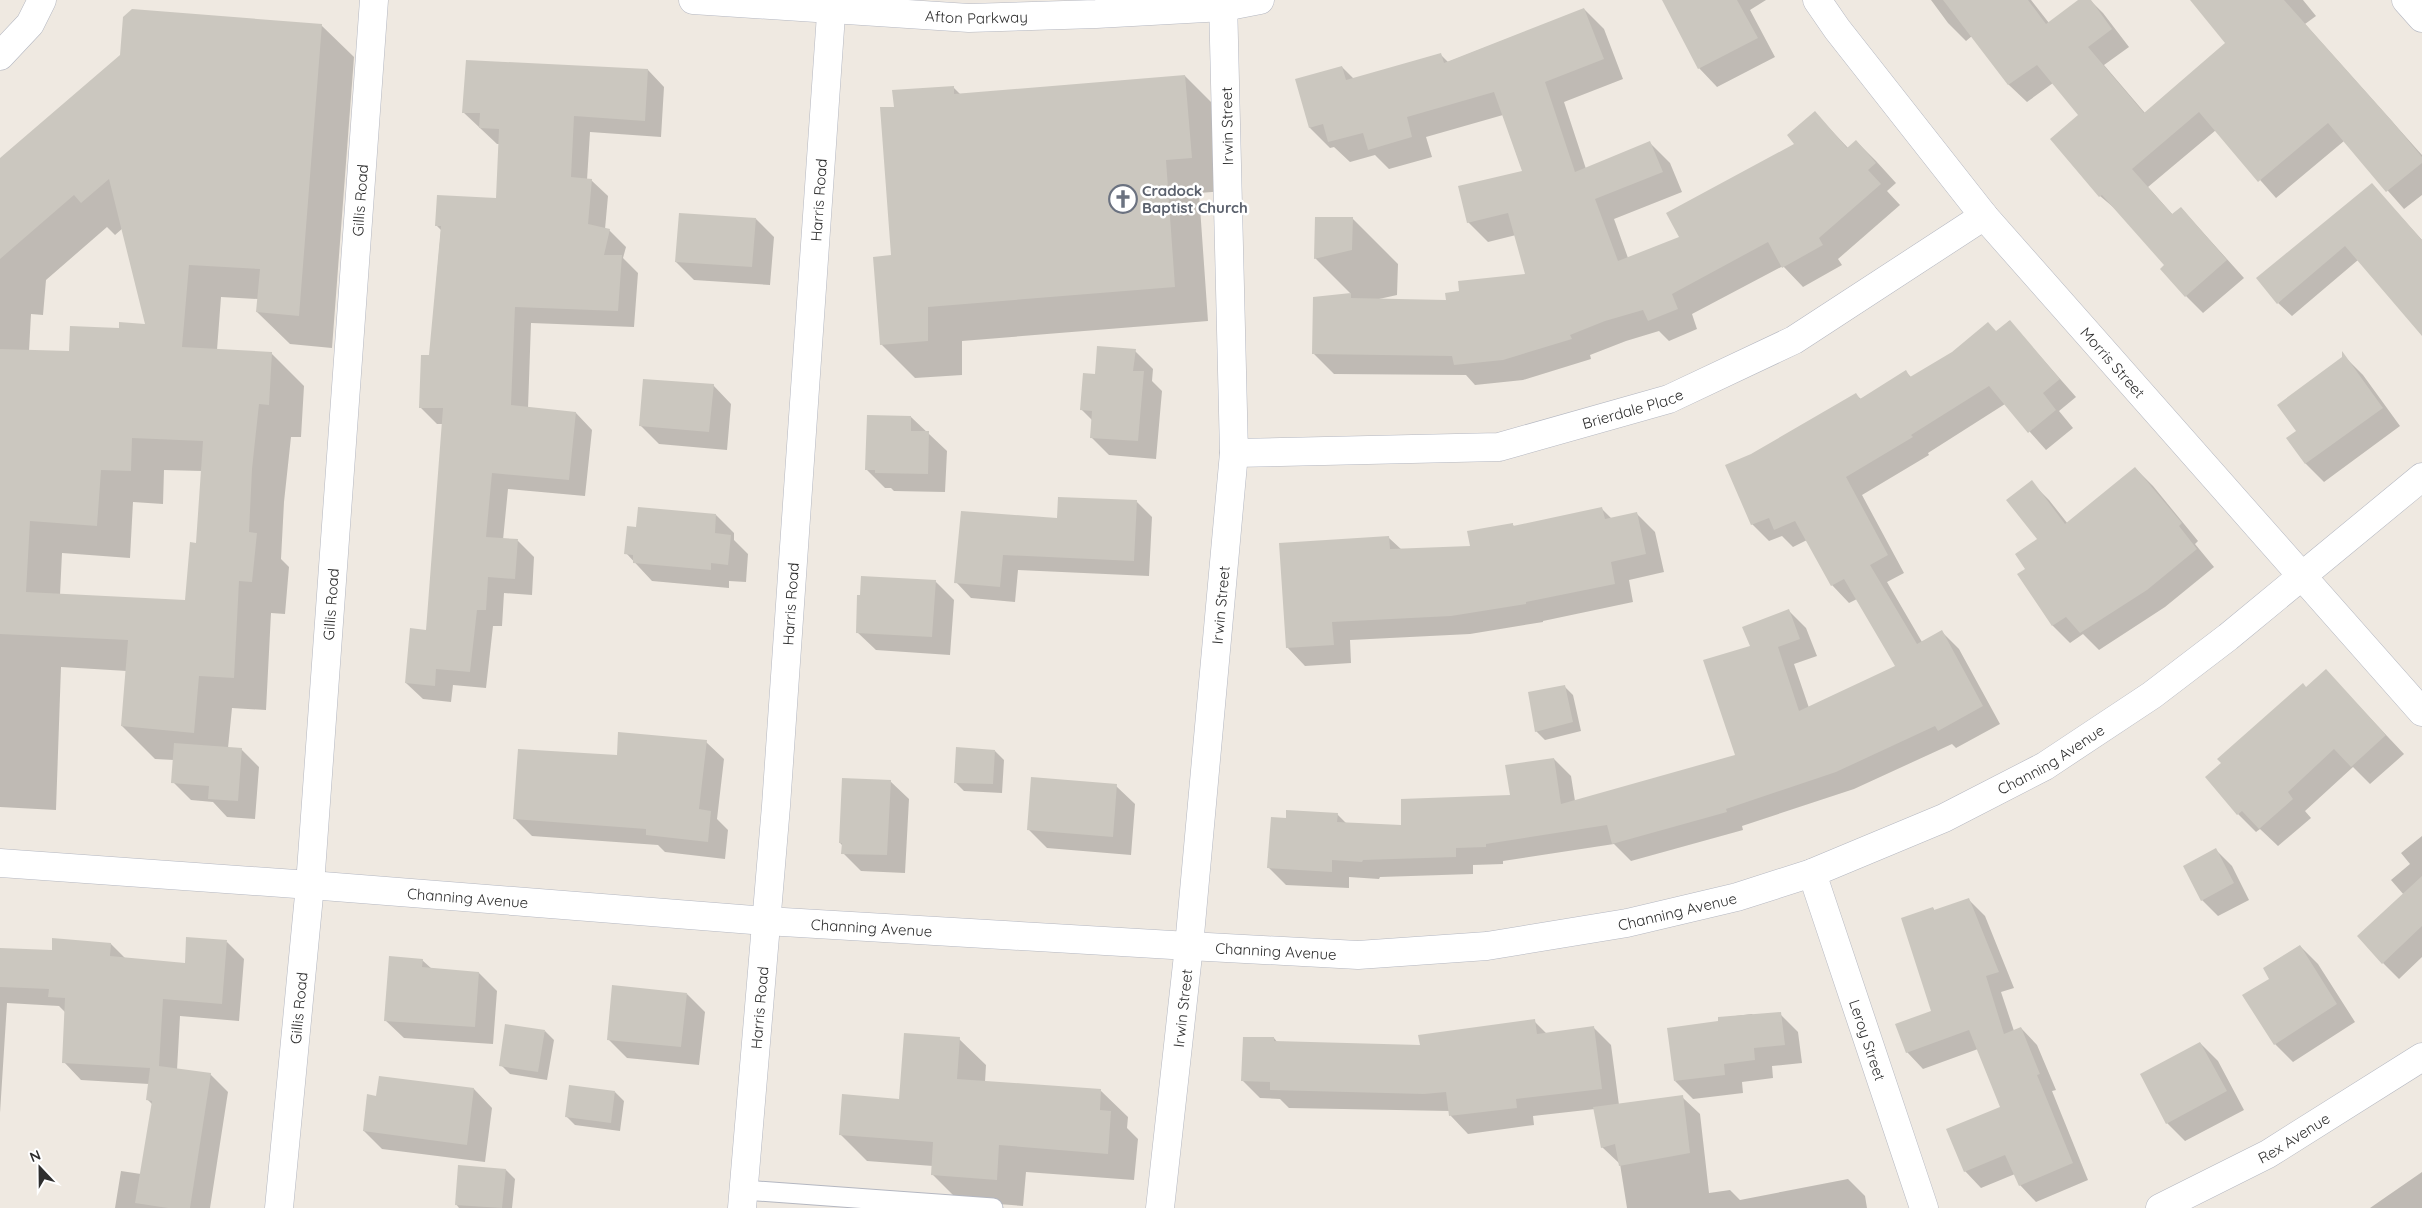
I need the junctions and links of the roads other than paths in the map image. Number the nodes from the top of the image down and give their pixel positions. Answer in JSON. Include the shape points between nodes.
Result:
{"nodes":[{"id":1,"x":42,"y":0,"type":"edge"},
{"id":2,"x":374,"y":0,"type":"edge"},
{"id":3,"x":693,"y":0,"type":"edge"},
{"id":4,"x":1260,"y":0,"type":"edge"},
{"id":5,"x":1817,"y":0,"type":"edge"},
{"id":6,"x":2406,"y":0,"type":"edge"},
{"id":7,"x":1224,"y":4,"type":"edge"},
{"id":8,"x":832,"y":5,"type":"edge"},
{"id":9,"x":2422,"y":18,"type":"edge"},
{"id":10,"x":0,"y":56,"type":"edge"},
{"id":11,"x":1984,"y":216,"type":"junction"},
{"id":12,"x":1234,"y":453,"type":"junction"},
{"id":13,"x":2422,"y":477,"type":"edge"},
{"id":14,"x":2301,"y":576,"type":"junction"},
{"id":15,"x":2422,"y":712,"type":"edge"},
{"id":16,"x":0,"y":863,"type":"edge"},
{"id":17,"x":1812,"y":873,"type":"junction"},
{"id":18,"x":310,"y":885,"type":"junction"},
{"id":19,"x":766,"y":921,"type":"junction"},
{"id":20,"x":1189,"y":946,"type":"junction"},
{"id":21,"x":2422,"y":1057,"type":"edge"},
{"id":22,"x":743,"y":1199,"type":"edge"},
{"id":23,"x":280,"y":1208,"type":"edge"},
{"id":24,"x":993,"y":1208,"type":"edge"},
{"id":25,"x":1160,"y":1208,"type":"edge"},
{"id":26,"x":1924,"y":1208,"type":"edge"},
{"id":27,"x":2160,"y":1208,"type":"edge"}],
"edges":[{"from":1,"to":10,"type":"street","via":[[30,24]]},
{"from":2,"to":18,"type":"street","name":"Gillis Road"},
{"from":3,"to":8,"type":"street","name":"Afton Parkway"},
{"from":4,"to":7,"type":"street","name":"Afton Parkway"},
{"from":5,"to":11,"type":"street","name":"Morris Street"},
{"from":6,"to":9,"type":"street"},
{"from":7,"to":8,"type":"street","name":"Afton Parkway","via":[[1096,14],[969,18]]},
{"from":7,"to":12,"type":"street","name":"Irwin Street"},
{"from":8,"to":19,"type":"street","name":"Harris Road"},
{"from":11,"to":12,"type":"street","name":"Brierdale Place","via":[[1794,340],[1669,399],[1499,448]]},
{"from":11,"to":14,"type":"street","name":"Morris Street"},
{"from":12,"to":20,"type":"street","name":"Irwin Street"},
{"from":13,"to":14,"type":"street","name":"Channing Avenue"},
{"from":14,"to":15,"type":"street","name":"Morris Street"},
{"from":14,"to":17,"type":"street","name":"Channing Avenue","via":[[2152,695],[2045,766],[1944,818]]},
{"from":16,"to":18,"type":"street","name":"Channing Avenue"},
{"from":17,"to":20,"type":"street","name":"Channing Avenue","via":[[1737,897],[1627,923],[1487,946],[1358,955]]},
{"from":17,"to":26,"type":"street","name":"Leroy Street"},
{"from":18,"to":19,"type":"street","name":"Channing Avenue"},
{"from":18,"to":23,"type":"street","name":"Gillis Road"},
{"from":19,"to":20,"type":"street","name":"Channing Avenue"},
{"from":19,"to":22,"type":"street","name":"Harris Road"},
{"from":20,"to":25,"type":"street","name":"Irwin Street"},
{"from":21,"to":27,"type":"street","name":"Rex Avenue","via":[[2268,1154]]},
{"from":22,"to":24,"type":"lane"}]}
